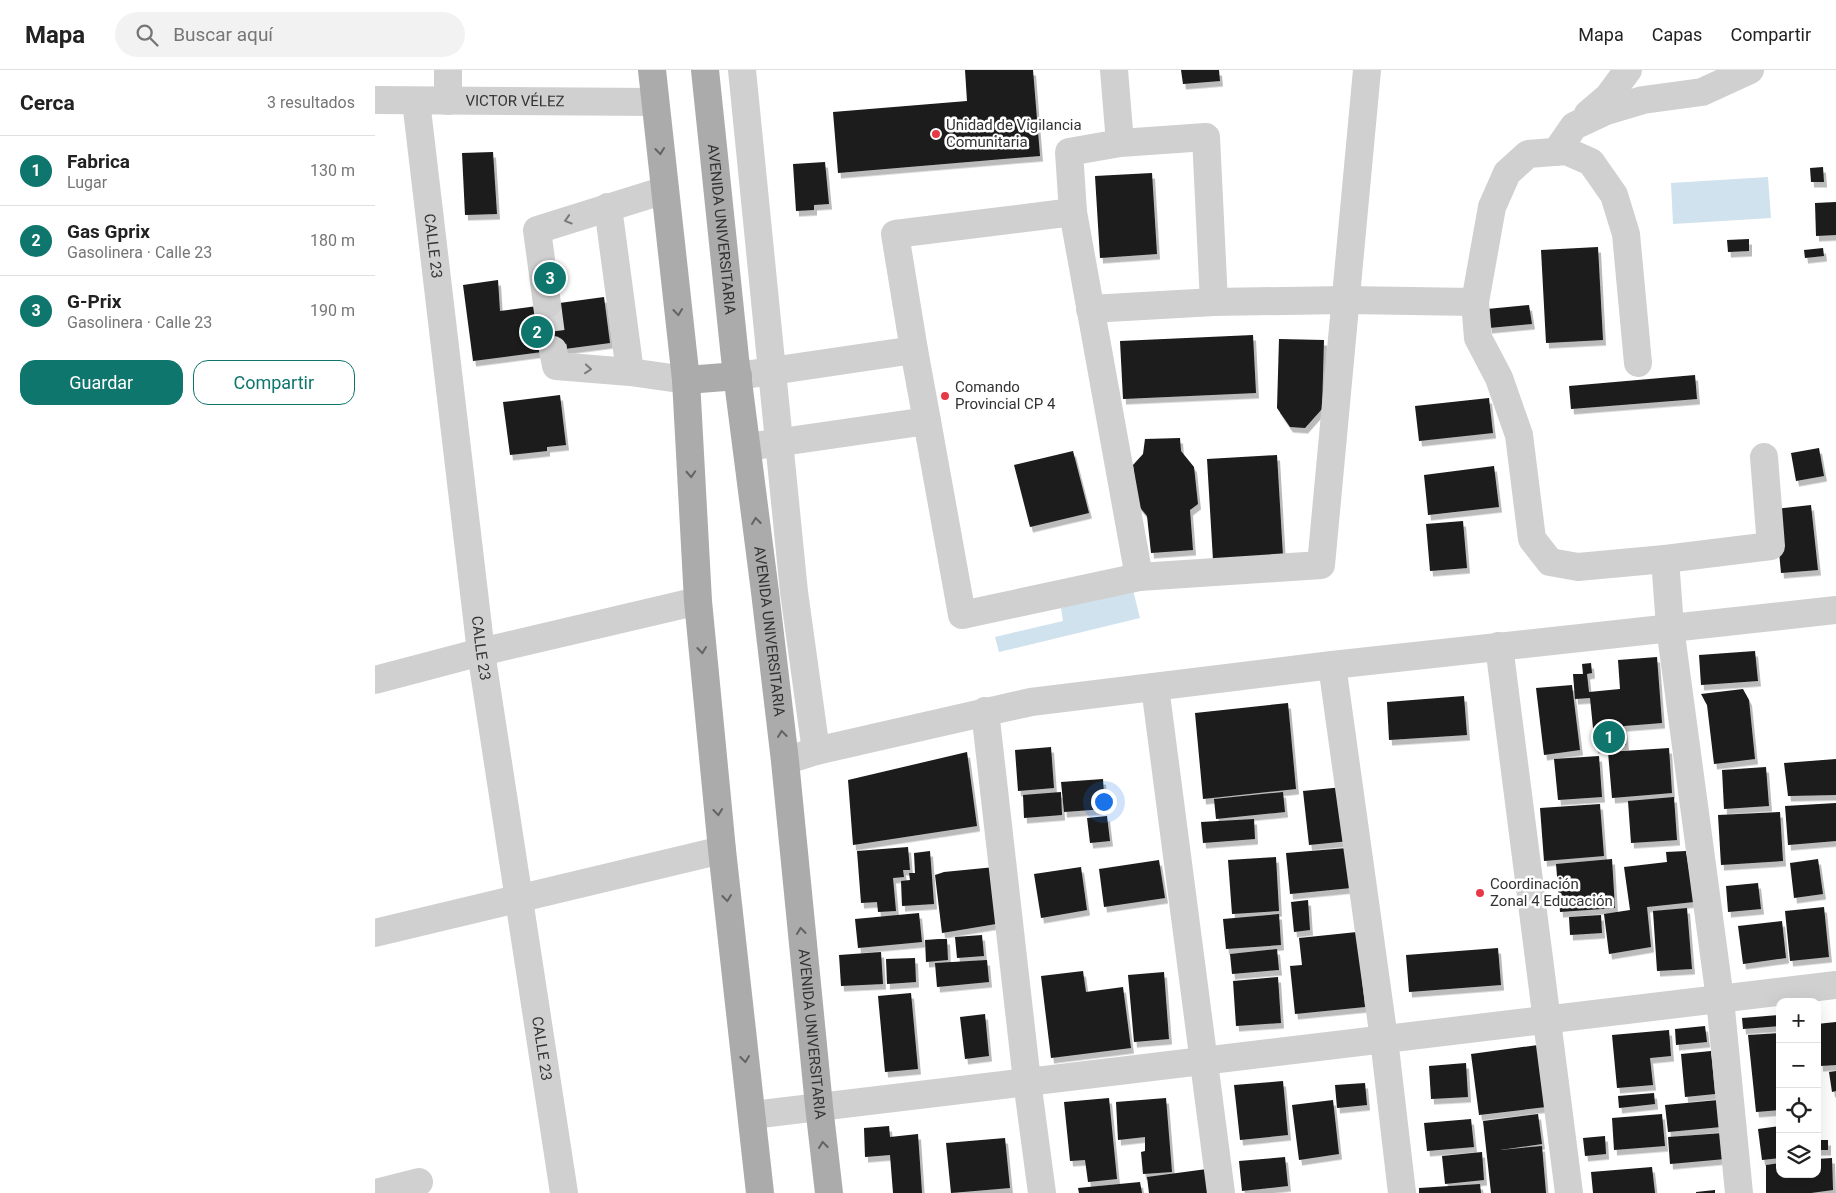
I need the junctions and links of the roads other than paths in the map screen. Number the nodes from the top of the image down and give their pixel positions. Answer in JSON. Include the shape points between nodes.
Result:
{"nodes":[{"id":1,"x":448,"y":70,"type":"edge"},
{"id":2,"x":652,"y":70,"type":"edge"},
{"id":3,"x":705,"y":70,"type":"edge"},
{"id":4,"x":742,"y":70,"type":"edge"},
{"id":5,"x":1113,"y":70,"type":"edge"},
{"id":6,"x":1367,"y":70,"type":"edge"},
{"id":7,"x":1628,"y":70,"type":"edge"},
{"id":8,"x":1750,"y":70,"type":"edge"},
{"id":9,"x":375,"y":100,"type":"edge"},
{"id":10,"x":416,"y":101,"type":"junction"},
{"id":11,"x":448,"y":101,"type":"junction"},
{"id":12,"x":655,"y":102,"type":"junction"},
{"id":13,"x":1574,"y":126,"type":"junction"},
{"id":14,"x":1120,"y":143,"type":"junction"},
{"id":15,"x":1556,"y":152,"type":"junction"},
{"id":16,"x":665,"y":190,"type":"junction"},
{"id":17,"x":608,"y":207,"type":"junction"},
{"id":18,"x":1073,"y":212,"type":"junction"},
{"id":19,"x":1346,"y":300,"type":"junction"},
{"id":20,"x":1214,"y":302,"type":"junction"},
{"id":21,"x":1475,"y":302,"type":"junction"},
{"id":22,"x":547,"y":304,"type":"tunnel mouth"},
{"id":23,"x":1091,"y":310,"type":"junction"},
{"id":24,"x":553,"y":350,"type":"tunnel mouth"},
{"id":25,"x":914,"y":350,"type":"junction"},
{"id":26,"x":1638,"y":363,"type":"dead end"},
{"id":27,"x":630,"y":372,"type":"junction"},
{"id":28,"x":738,"y":376,"type":"junction"},
{"id":29,"x":686,"y":380,"type":"junction"},
{"id":30,"x":927,"y":421,"type":"junction"},
{"id":31,"x":747,"y":447,"type":"junction"},
{"id":32,"x":1764,"y":457,"type":"dead end"},
{"id":33,"x":1665,"y":559,"type":"junction"},
{"id":34,"x":1139,"y":577,"type":"junction"},
{"id":35,"x":698,"y":601,"type":"junction"},
{"id":36,"x":1836,"y":610,"type":"edge"},
{"id":37,"x":1670,"y":627,"type":"junction"},
{"id":38,"x":1499,"y":646,"type":"junction"},
{"id":39,"x":481,"y":652,"type":"junction"},
{"id":40,"x":1333,"y":665,"type":"junction"},
{"id":41,"x":375,"y":680,"type":"edge"},
{"id":42,"x":1155,"y":687,"type":"junction"},
{"id":43,"x":985,"y":712,"type":"junction"},
{"id":44,"x":815,"y":751,"type":"junction"},
{"id":45,"x":785,"y":761,"type":"junction"},
{"id":46,"x":721,"y":850,"type":"junction"},
{"id":47,"x":519,"y":897,"type":"junction"},
{"id":48,"x":375,"y":933,"type":"edge"},
{"id":49,"x":1836,"y":984,"type":"edge"},
{"id":50,"x":1720,"y":999,"type":"junction"},
{"id":51,"x":1546,"y":1020,"type":"junction"},
{"id":52,"x":1384,"y":1039,"type":"junction"},
{"id":53,"x":1203,"y":1060,"type":"junction"},
{"id":54,"x":1027,"y":1081,"type":"junction"},
{"id":55,"x":819,"y":1106,"type":"junction"},
{"id":56,"x":752,"y":1115,"type":"junction"},
{"id":57,"x":419,"y":1182,"type":"dead end"},
{"id":58,"x":376,"y":1193,"type":"edge"},
{"id":59,"x":564,"y":1193,"type":"edge"},
{"id":60,"x":760,"y":1193,"type":"edge"},
{"id":61,"x":829,"y":1193,"type":"edge"},
{"id":62,"x":1042,"y":1193,"type":"edge"},
{"id":63,"x":1221,"y":1193,"type":"edge"},
{"id":64,"x":1402,"y":1193,"type":"edge"},
{"id":65,"x":1569,"y":1193,"type":"edge"},
{"id":66,"x":1739,"y":1193,"type":"edge"}],
"edges":[{"from":1,"to":11,"type":"street"},
{"from":2,"to":12,"type":"main road"},
{"from":3,"to":28,"type":"main road","name":"AVENIDA UNIVERSITARIA"},
{"from":4,"to":44,"type":"street","via":[[795,592]]},
{"from":5,"to":14,"type":"street"},
{"from":6,"to":19,"type":"street"},
{"from":7,"to":13,"type":"street","via":[[1608,97]]},
{"from":8,"to":13,"type":"street","via":[[1702,92],[1643,100],[1606,111]]},
{"from":9,"to":10,"type":"street","name":"VICTOR VÉLEZ"},
{"from":10,"to":11,"type":"street","name":"VICTOR VÉLEZ"},
{"from":10,"to":39,"type":"street","name":"CALLE 23"},
{"from":11,"to":12,"type":"street","name":"VICTOR VÉLEZ"},
{"from":12,"to":16,"type":"main road","one_way":true},
{"from":13,"to":15,"type":"street"},
{"from":14,"to":18,"type":"street","via":[[1069,152]]},
{"from":14,"to":20,"type":"street","via":[[1206,137]]},
{"from":15,"to":21,"type":"street","via":[[1528,154],[1507,173],[1492,207]]},
{"from":15,"to":26,"type":"street","via":[[1566,151],[1591,162],[1614,195],[1626,234]]},
{"from":16,"to":17,"type":"street"},
{"from":16,"to":29,"type":"main road","one_way":true},
{"from":17,"to":22,"type":"street","one_way":true,"via":[[537,230]]},
{"from":17,"to":27,"type":"street"},
{"from":18,"to":23,"type":"street"},
{"from":18,"to":25,"type":"street","via":[[895,234]]},
{"from":19,"to":20,"type":"street"},
{"from":19,"to":21,"type":"street"},
{"from":19,"to":34,"type":"street","via":[[1321,564]]},
{"from":20,"to":23,"type":"street"},
{"from":21,"to":33,"type":"street","via":[[1478,338],[1499,378],[1519,435],[1531,539],[1550,562],[1578,567]]},
{"from":23,"to":34,"type":"street"},
{"from":24,"to":27,"type":"street","one_way":true,"via":[[556,366]]},
{"from":25,"to":28,"type":"street"},
{"from":25,"to":30,"type":"street"},
{"from":27,"to":29,"type":"street"},
{"from":28,"to":29,"type":"main road"},
{"from":28,"to":31,"type":"main road","name":"AVENIDA UNIVERSITARIA"},
{"from":29,"to":35,"type":"main road","one_way":true},
{"from":30,"to":31,"type":"street"},
{"from":30,"to":34,"type":"street","via":[[962,615]]},
{"from":45,"to":31,"type":"main road","name":"AVENIDA UNIVERSITARIA","one_way":true},
{"from":32,"to":33,"type":"street","via":[[1771,546]]},
{"from":33,"to":37,"type":"street"},
{"from":35,"to":39,"type":"street"},
{"from":35,"to":46,"type":"main road","one_way":true},
{"from":36,"to":37,"type":"street"},
{"from":37,"to":38,"type":"street"},
{"from":37,"to":50,"type":"street"},
{"from":38,"to":40,"type":"street"},
{"from":38,"to":51,"type":"street"},
{"from":39,"to":41,"type":"street"},
{"from":39,"to":47,"type":"street","name":"CALLE 23"},
{"from":40,"to":42,"type":"street"},
{"from":40,"to":52,"type":"street"},
{"from":42,"to":43,"type":"street","via":[[1031,702]]},
{"from":42,"to":53,"type":"street"},
{"from":43,"to":44,"type":"street"},
{"from":43,"to":54,"type":"street"},
{"from":44,"to":45,"type":"street"},
{"from":55,"to":45,"type":"main road","name":"AVENIDA UNIVERSITARIA","one_way":true},
{"from":46,"to":47,"type":"street"},
{"from":46,"to":56,"type":"main road","one_way":true},
{"from":47,"to":48,"type":"street"},
{"from":47,"to":59,"type":"street","name":"CALLE 23"},
{"from":49,"to":50,"type":"street"},
{"from":50,"to":51,"type":"street"},
{"from":50,"to":66,"type":"street"},
{"from":51,"to":52,"type":"street"},
{"from":51,"to":65,"type":"street"},
{"from":52,"to":53,"type":"street"},
{"from":52,"to":64,"type":"street"},
{"from":53,"to":54,"type":"street"},
{"from":53,"to":63,"type":"street"},
{"from":54,"to":55,"type":"street"},
{"from":54,"to":62,"type":"street"},
{"from":55,"to":56,"type":"street"},
{"from":61,"to":55,"type":"main road","name":"AVENIDA UNIVERSITARIA","one_way":true},
{"from":56,"to":60,"type":"main road"},
{"from":57,"to":58,"type":"street"}]}
